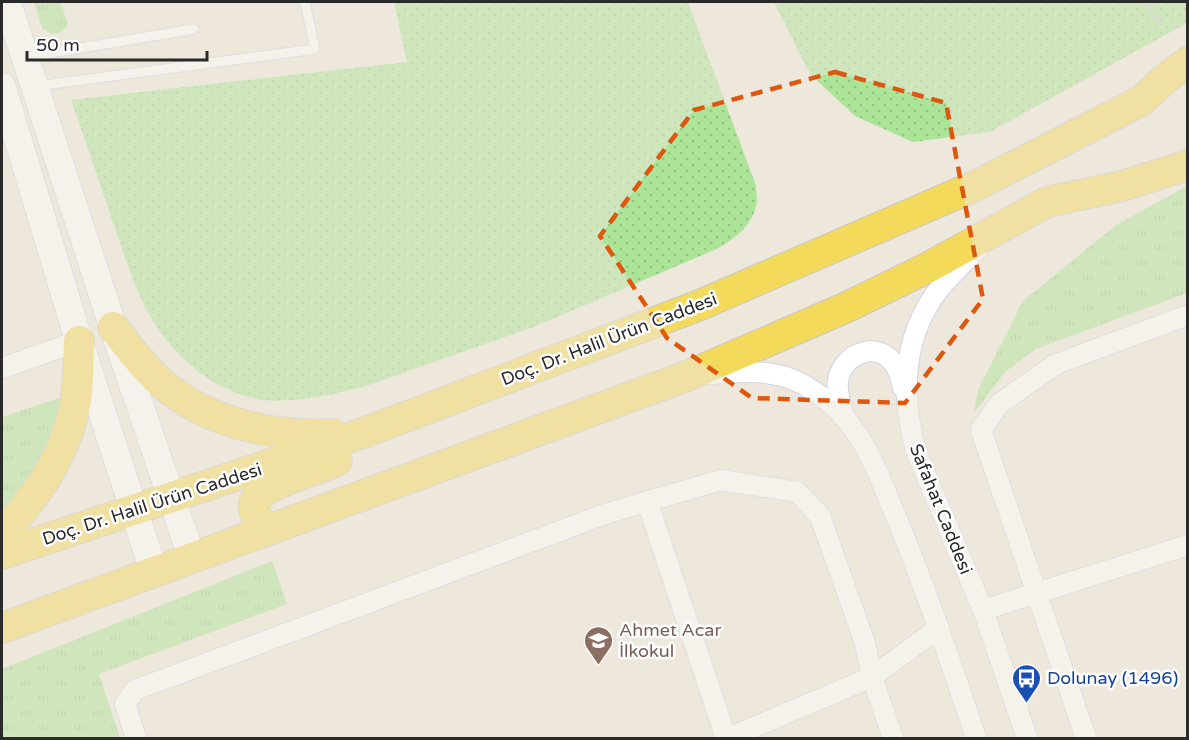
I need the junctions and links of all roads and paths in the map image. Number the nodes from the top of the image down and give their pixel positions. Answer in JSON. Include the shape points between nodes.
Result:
{"nodes":[{"id":1,"x":7,"y":2,"type":"edge"},
{"id":2,"x":305,"y":2,"type":"edge"},
{"id":3,"x":1145,"y":2,"type":"edge"},
{"id":4,"x":1161,"y":25,"type":"dead end"},
{"id":5,"x":194,"y":29,"type":"dead end"},
{"id":6,"x":24,"y":57,"type":"junction"},
{"id":7,"x":1188,"y":62,"type":"edge"},
{"id":8,"x":34,"y":87,"type":"junction"},
{"id":9,"x":4,"y":101,"type":"edge"},
{"id":10,"x":1188,"y":165,"type":"edge"},
{"id":11,"x":998,"y":230,"type":"junction"},
{"id":12,"x":1188,"y":315,"type":"edge"},
{"id":13,"x":113,"y":327,"type":"junction"},
{"id":14,"x":79,"y":341,"type":"junction"},
{"id":15,"x":2,"y":368,"type":"edge"},
{"id":16,"x":687,"y":376,"type":"junction"},
{"id":17,"x":906,"y":405,"type":"junction"},
{"id":18,"x":844,"y":417,"type":"junction"},
{"id":19,"x":366,"y":432,"type":"junction"},
{"id":20,"x":171,"y":498,"type":"junction"},
{"id":21,"x":647,"y":501,"type":"junction"},
{"id":22,"x":134,"y":511,"type":"junction"},
{"id":23,"x":270,"y":529,"type":"junction"},
{"id":24,"x":2,"y":534,"type":"edge"},
{"id":25,"x":1188,"y":545,"type":"edge"},
{"id":26,"x":2,"y":554,"type":"edge"},
{"id":27,"x":192,"y":558,"type":"junction"},
{"id":28,"x":154,"y":572,"type":"junction"},
{"id":29,"x":1037,"y":591,"type":"junction"},
{"id":30,"x":983,"y":610,"type":"junction"},
{"id":31,"x":2,"y":628,"type":"edge"},
{"id":32,"x":939,"y":628,"type":"junction"},
{"id":33,"x":872,"y":677,"type":"junction"},
{"id":34,"x":136,"y":738,"type":"edge"},
{"id":35,"x":727,"y":738,"type":"edge"},
{"id":36,"x":893,"y":738,"type":"edge"},
{"id":37,"x":976,"y":738,"type":"edge"},
{"id":38,"x":1027,"y":738,"type":"edge"},
{"id":39,"x":1086,"y":738,"type":"edge"}],
"edges":[{"from":1,"to":6,"type":"street"},
{"from":2,"to":8,"type":"lane","via":[[315,49]]},
{"from":3,"to":4,"type":"path"},
{"from":5,"to":6,"type":"lane"},
{"from":6,"to":8,"type":"street"},
{"from":7,"to":19,"type":"main road","name":"Doç. Dr. Halil Ürün Caddesi","via":[[1141,102],[975,186],[700,305]]},
{"from":8,"to":13,"type":"street"},
{"from":9,"to":14,"type":"street"},
{"from":10,"to":11,"type":"main road","via":[[1122,186],[1047,202]]},
{"from":11,"to":16,"type":"main road","via":[[845,308]]},
{"from":11,"to":17,"type":"street","name":"Safahat Caddesi","via":[[942,286],[926,308],[913,337]]},
{"from":12,"to":29,"type":"street","via":[[1056,364],[999,404],[981,430]]},
{"from":13,"to":19,"type":"main road","via":[[159,380],[188,402],[220,418],[288,434]]},
{"from":13,"to":20,"type":"street"},
{"from":14,"to":15,"type":"street"},
{"from":14,"to":22,"type":"street"},
{"from":14,"to":24,"type":"main road","via":[[73,415],[63,444],[43,483]]},
{"from":16,"to":18,"type":"street","via":[[738,371],[773,375],[802,384]]},
{"from":16,"to":23,"type":"main road"},
{"from":17,"to":18,"type":"street","via":[[898,368],[888,357],[873,351],[856,354],[844,364],[838,380]]},
{"from":17,"to":30,"type":"street","name":"Safahat Caddesi","via":[[917,454]]},
{"from":18,"to":32,"type":"street","via":[[859,436],[877,472]]},
{"from":19,"to":20,"type":"main road","name":"Doç. Dr. Halil Ürün Caddesi"},
{"from":19,"to":23,"type":"main road","via":[[341,459],[257,496],[254,515]]},
{"from":20,"to":22,"type":"main road","name":"Doç. Dr. Halil Ürün Caddesi"},
{"from":20,"to":27,"type":"street"},
{"from":21,"to":33,"type":"street","via":[[721,480],[797,492],[820,516],[865,643]]},
{"from":21,"to":34,"type":"street","via":[[135,690],[125,704]]},
{"from":21,"to":35,"type":"street"},
{"from":22,"to":26,"type":"main road","name":"Doç. Dr. Halil Ürün Caddesi"},
{"from":22,"to":28,"type":"street"},
{"from":23,"to":27,"type":"main road"},
{"from":25,"to":29,"type":"street"},
{"from":27,"to":28,"type":"main road"},
{"from":28,"to":31,"type":"main road"},
{"from":29,"to":30,"type":"street"},
{"from":29,"to":39,"type":"street"},
{"from":30,"to":38,"type":"street","name":"Safahat Caddesi"},
{"from":32,"to":33,"type":"street"},
{"from":32,"to":37,"type":"street"},
{"from":33,"to":35,"type":"street"},
{"from":33,"to":36,"type":"street"}]}
